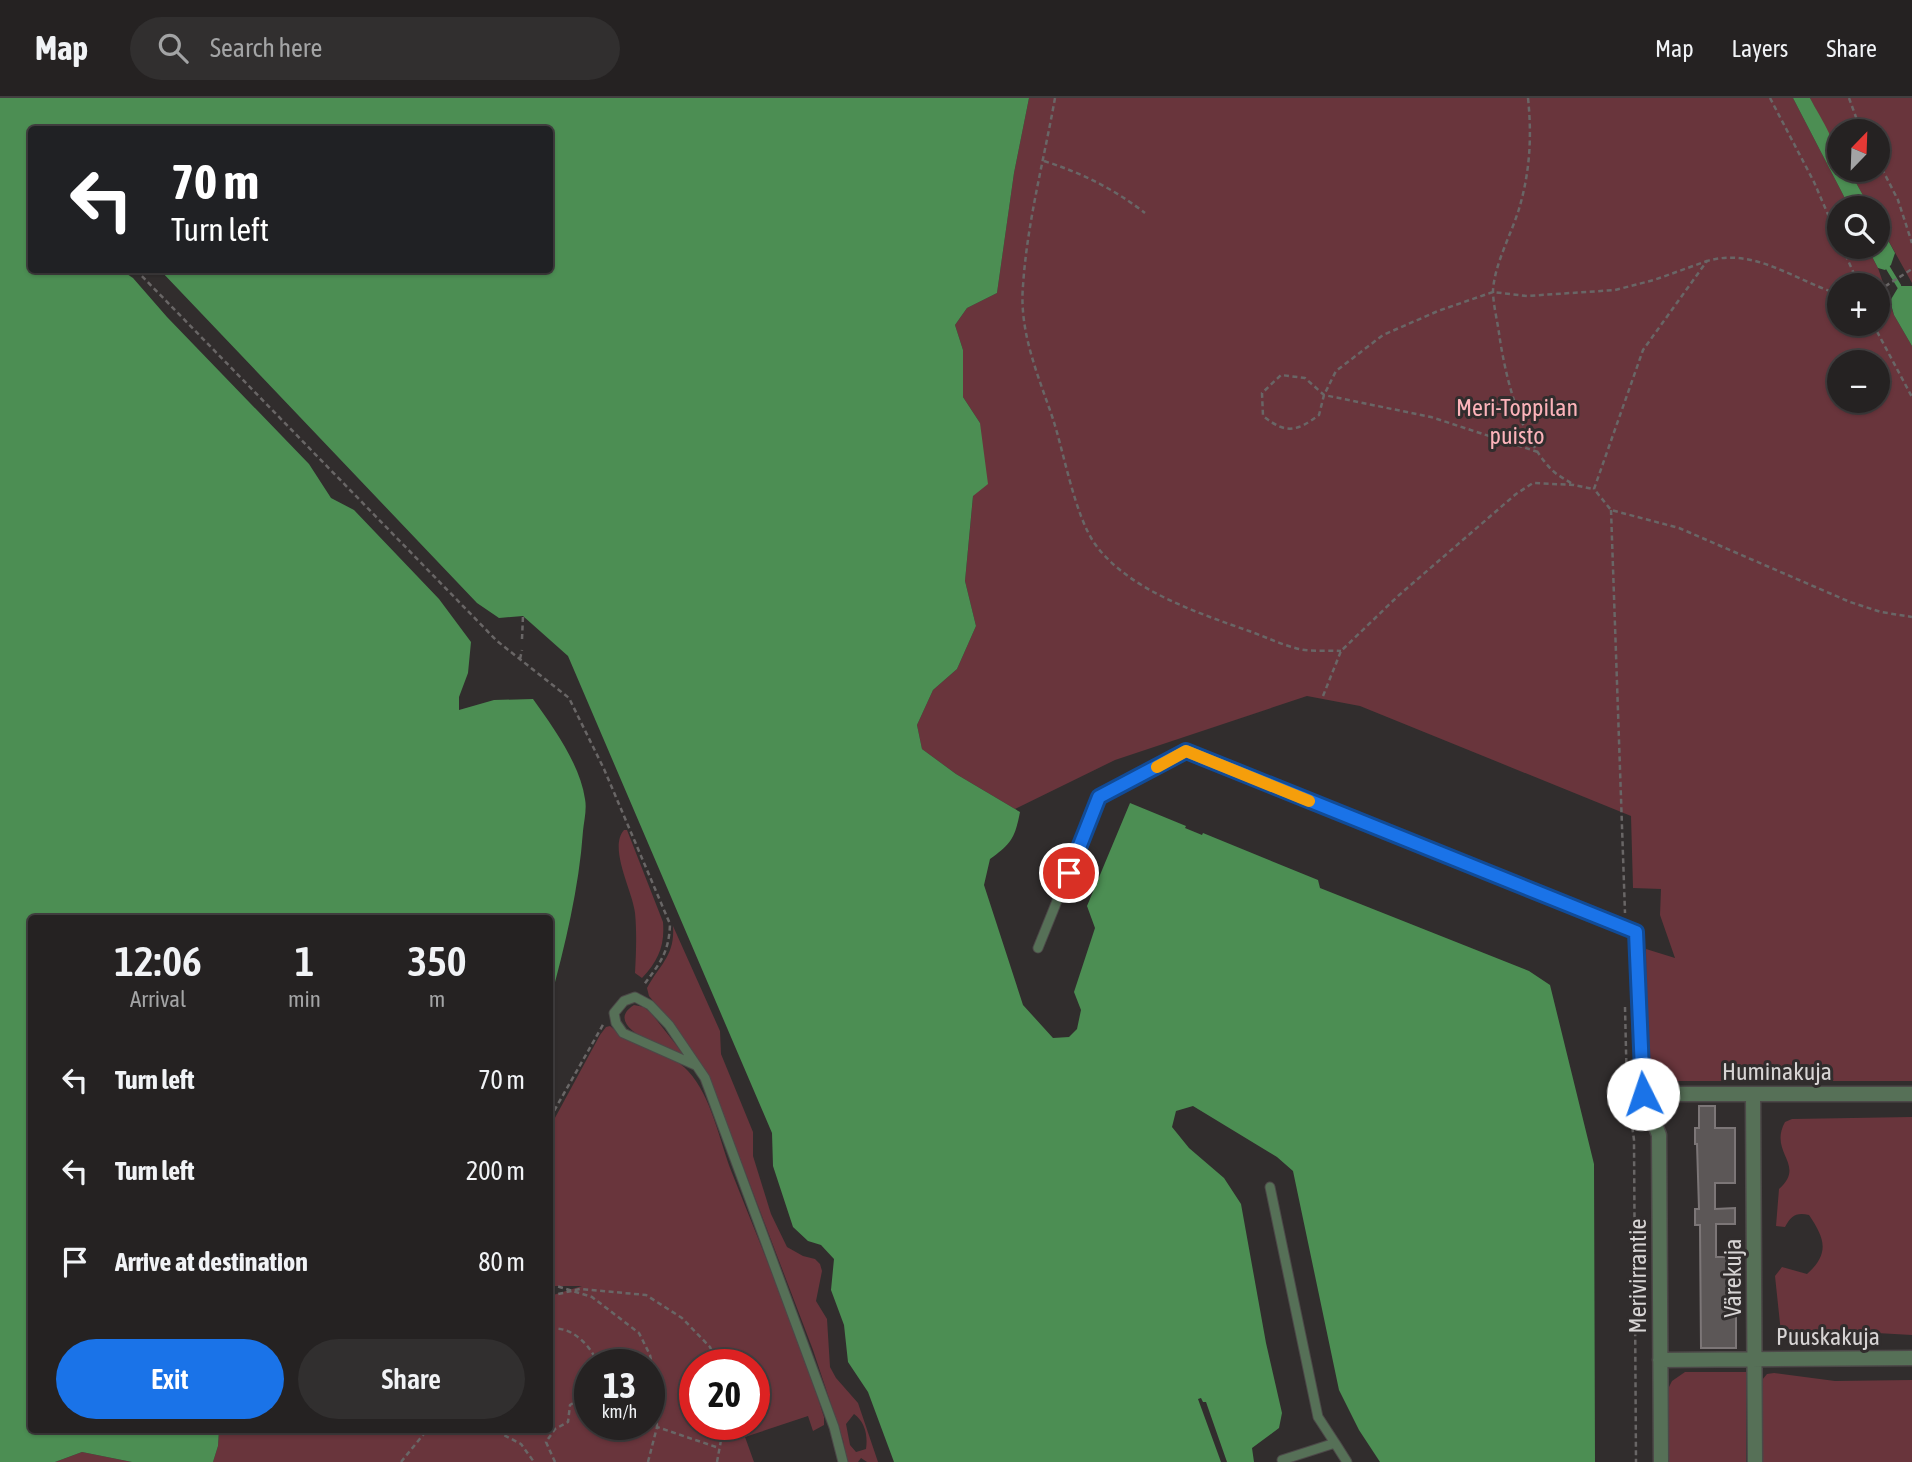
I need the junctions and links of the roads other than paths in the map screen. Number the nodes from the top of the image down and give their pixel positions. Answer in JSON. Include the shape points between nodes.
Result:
{"nodes":[{"id":1,"x":1038,"y":948,"type":"dead end"},
{"id":2,"x":695,"y":1065,"type":"junction"},
{"id":3,"x":1643,"y":1094,"type":"junction"},
{"id":4,"x":1753,"y":1094,"type":"junction"},
{"id":5,"x":1912,"y":1094,"type":"edge"},
{"id":6,"x":1270,"y":1186,"type":"dead end"},
{"id":7,"x":1912,"y":1358,"type":"edge"},
{"id":8,"x":1755,"y":1359,"type":"junction"},
{"id":9,"x":1660,"y":1360,"type":"junction"},
{"id":10,"x":1335,"y":1443,"type":"junction"},
{"id":11,"x":1282,"y":1460,"type":"dead end"},
{"id":12,"x":843,"y":1462,"type":"edge"},
{"id":13,"x":1347,"y":1462,"type":"edge"},
{"id":14,"x":1661,"y":1462,"type":"edge"},
{"id":15,"x":1755,"y":1462,"type":"edge"}],
"edges":[{"from":1,"to":3,"type":"lane","via":[[1099,797],[1186,751],[1636,932]]},
{"from":2,"to":2,"type":"lane","via":[[650,1005],[635,997],[614,1013],[624,1033]]},
{"from":2,"to":12,"type":"lane","via":[[705,1078],[830,1415]]},
{"from":3,"to":4,"type":"street","name":"Huminakuja"},
{"from":3,"to":9,"type":"street","name":"Merivirrantie","via":[[1659,1135]]},
{"from":4,"to":5,"type":"street","name":"Huminakuja"},
{"from":4,"to":8,"type":"street","name":"Värekuja"},
{"from":6,"to":10,"type":"lane","via":[[1318,1417]]},
{"from":7,"to":8,"type":"street","name":"Puuskakuja"},
{"from":8,"to":9,"type":"street","name":"Puuskakuja"},
{"from":8,"to":15,"type":"street","name":"Värekuja"},
{"from":9,"to":14,"type":"street","name":"Merivirrantie"},
{"from":10,"to":11,"type":"lane"},
{"from":10,"to":13,"type":"lane"}]}
